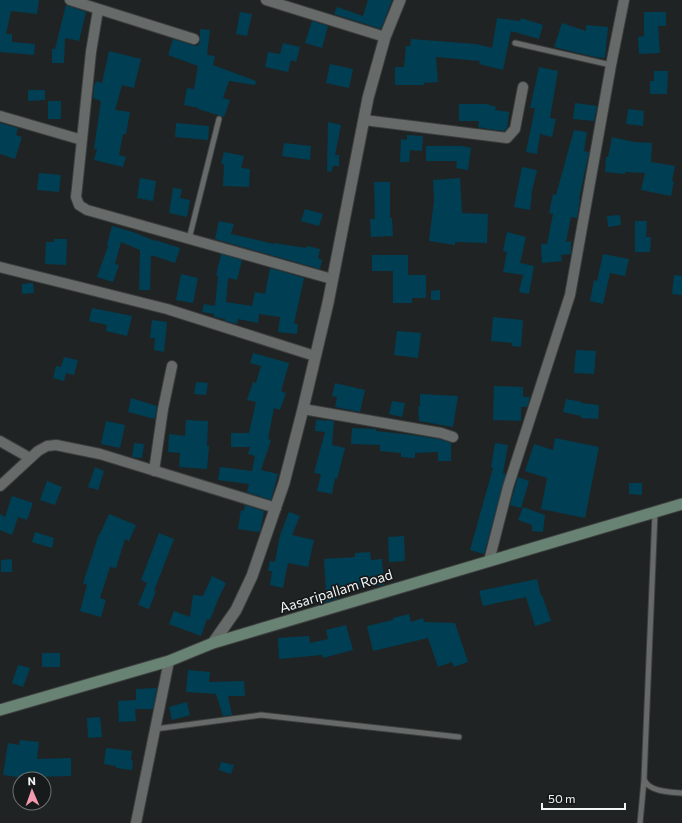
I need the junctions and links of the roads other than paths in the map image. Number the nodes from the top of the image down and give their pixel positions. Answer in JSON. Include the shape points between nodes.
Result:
{"nodes":[{"id":1,"x":73,"y":0,"type":"edge"},
{"id":2,"x":266,"y":0,"type":"edge"},
{"id":3,"x":400,"y":0,"type":"edge"},
{"id":4,"x":624,"y":0,"type":"edge"},
{"id":5,"x":98,"y":10,"type":"junction"},
{"id":6,"x":385,"y":37,"type":"junction"},
{"id":7,"x":194,"y":39,"type":"dead end"},
{"id":8,"x":515,"y":43,"type":"dead end"},
{"id":9,"x":611,"y":65,"type":"junction"},
{"id":10,"x":523,"y":87,"type":"dead end"},
{"id":11,"x":0,"y":116,"type":"edge"},
{"id":12,"x":219,"y":119,"type":"dead end"},
{"id":13,"x":364,"y":120,"type":"junction"},
{"id":14,"x":82,"y":140,"type":"junction"},
{"id":15,"x":189,"y":239,"type":"junction"},
{"id":16,"x":0,"y":267,"type":"edge"},
{"id":17,"x":332,"y":279,"type":"junction"},
{"id":18,"x":315,"y":356,"type":"junction"},
{"id":19,"x":172,"y":366,"type":"dead end"},
{"id":20,"x":303,"y":409,"type":"junction"},
{"id":21,"x":453,"y":437,"type":"dead end"},
{"id":22,"x":0,"y":441,"type":"edge"},
{"id":23,"x":30,"y":458,"type":"junction"},
{"id":24,"x":154,"y":471,"type":"junction"},
{"id":25,"x":0,"y":486,"type":"edge"},
{"id":26,"x":682,"y":504,"type":"edge"},
{"id":27,"x":276,"y":508,"type":"junction"},
{"id":28,"x":655,"y":512,"type":"junction"},
{"id":29,"x":489,"y":561,"type":"junction"},
{"id":30,"x":213,"y":643,"type":"junction"},
{"id":31,"x":169,"y":661,"type":"junction"},
{"id":32,"x":0,"y":710,"type":"edge"},
{"id":33,"x":155,"y":729,"type":"junction"},
{"id":34,"x":459,"y":737,"type":"dead end"},
{"id":35,"x":644,"y":779,"type":"junction"},
{"id":36,"x":682,"y":793,"type":"edge"},
{"id":37,"x":136,"y":823,"type":"edge"},
{"id":38,"x":640,"y":823,"type":"edge"}],
"edges":[{"from":1,"to":5,"type":"street"},
{"from":2,"to":6,"type":"street"},
{"from":3,"to":6,"type":"street"},
{"from":4,"to":9,"type":"street"},
{"from":5,"to":7,"type":"street"},
{"from":5,"to":14,"type":"street"},
{"from":6,"to":13,"type":"street"},
{"from":8,"to":9,"type":"lane"},
{"from":9,"to":29,"type":"street","via":[[570,295],[508,487]]},
{"from":10,"to":13,"type":"street","via":[[515,129],[506,138]]},
{"from":11,"to":14,"type":"street"},
{"from":12,"to":15,"type":"lane"},
{"from":13,"to":17,"type":"street"},
{"from":14,"to":15,"type":"street","via":[[76,197],[79,205],[87,210]]},
{"from":15,"to":17,"type":"street"},
{"from":16,"to":18,"type":"street","via":[[167,309]]},
{"from":17,"to":18,"type":"street"},
{"from":18,"to":20,"type":"street"},
{"from":19,"to":24,"type":"street"},
{"from":20,"to":21,"type":"street"},
{"from":20,"to":27,"type":"street"},
{"from":22,"to":23,"type":"street"},
{"from":23,"to":24,"type":"street","via":[[47,446],[56,445],[100,454]]},
{"from":23,"to":25,"type":"street"},
{"from":24,"to":27,"type":"street"},
{"from":26,"to":28,"type":"main road","name":"Aasaripallam Road"},
{"from":27,"to":30,"type":"street","via":[[236,610]]},
{"from":28,"to":29,"type":"main road","name":"Aasaripallam Road"},
{"from":28,"to":35,"type":"lane"},
{"from":29,"to":30,"type":"main road","name":"Aasaripallam Road"},
{"from":30,"to":31,"type":"main road","name":"Aasaripallam Road"},
{"from":31,"to":32,"type":"main road","name":"Aasaripallam Road"},
{"from":31,"to":33,"type":"street"},
{"from":33,"to":34,"type":"lane","via":[[261,714]]},
{"from":33,"to":37,"type":"street"},
{"from":35,"to":36,"type":"lane","via":[[649,786]]},
{"from":35,"to":38,"type":"lane"}]}
